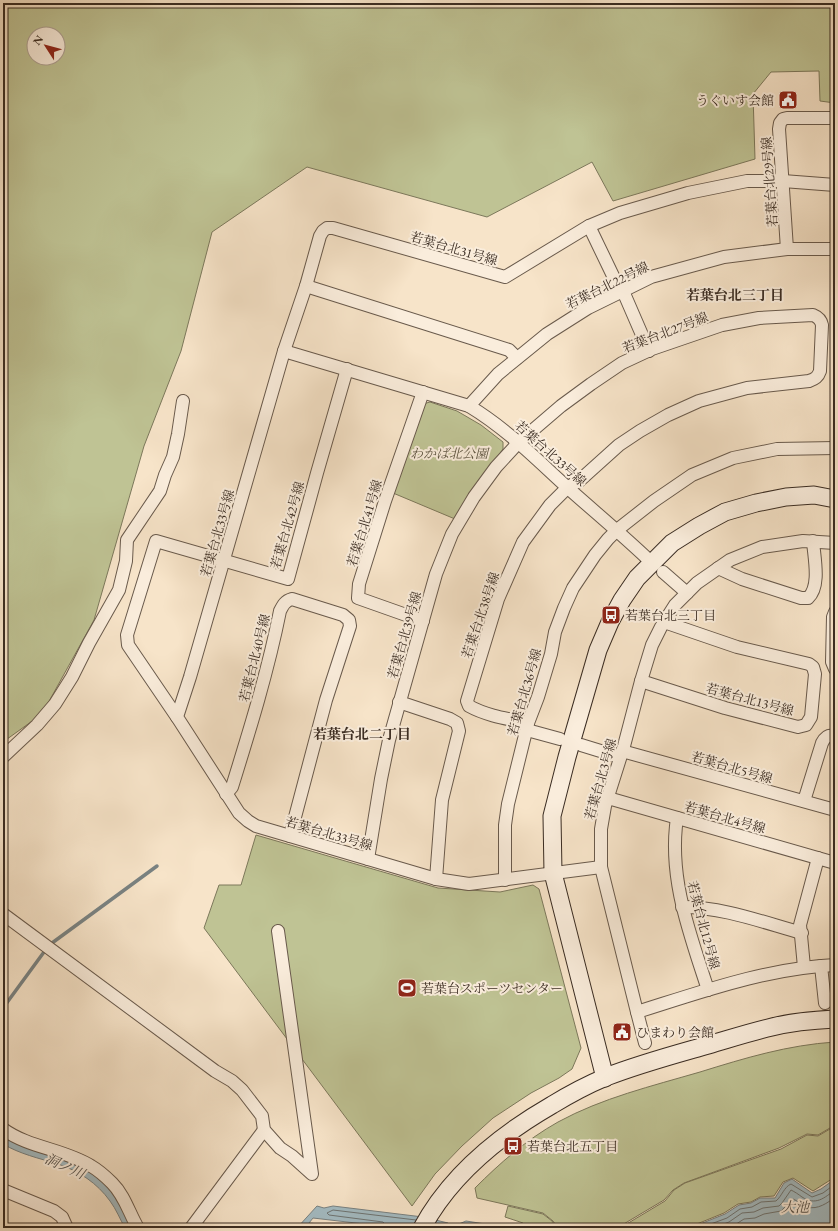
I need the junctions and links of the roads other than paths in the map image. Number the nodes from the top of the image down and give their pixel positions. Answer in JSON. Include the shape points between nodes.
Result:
{"nodes":[{"id":1,"x":835,"y":118,"type":"edge"},
{"id":2,"x":783,"y":181,"type":"junction"},
{"id":3,"x":835,"y":184,"type":"edge"},
{"id":4,"x":589,"y":226,"type":"junction"},
{"id":5,"x":787,"y":249,"type":"junction"},
{"id":6,"x":835,"y":250,"type":"edge"},
{"id":7,"x":306,"y":286,"type":"junction"},
{"id":8,"x":623,"y":291,"type":"junction"},
{"id":9,"x":284,"y":351,"type":"junction"},
{"id":10,"x":649,"y":351,"type":"junction"},
{"id":11,"x":517,"y":358,"type":"junction"},
{"id":12,"x":347,"y":369,"type":"junction"},
{"id":13,"x":423,"y":392,"type":"junction"},
{"id":14,"x":183,"y":400,"type":"dead end"},
{"id":15,"x":469,"y":406,"type":"junction"},
{"id":16,"x":520,"y":442,"type":"junction"},
{"id":17,"x":835,"y":448,"type":"edge"},
{"id":18,"x":568,"y":487,"type":"junction"},
{"id":19,"x":835,"y":499,"type":"edge"},
{"id":20,"x":618,"y":530,"type":"junction"},
{"id":21,"x":813,"y":541,"type":"junction"},
{"id":22,"x":835,"y":543,"type":"edge"},
{"id":23,"x":224,"y":560,"type":"junction"},
{"id":24,"x":658,"y":567,"type":"junction"},
{"id":25,"x":718,"y":568,"type":"junction"},
{"id":26,"x":687,"y":593,"type":"junction"},
{"id":27,"x":835,"y":612,"type":"edge"},
{"id":28,"x":423,"y":621,"type":"junction"},
{"id":29,"x":664,"y":622,"type":"junction"},
{"id":30,"x":835,"y":669,"type":"edge"},
{"id":31,"x":641,"y":681,"type":"junction"},
{"id":32,"x":399,"y":702,"type":"junction"},
{"id":33,"x":177,"y":717,"type":"junction"},
{"id":34,"x":528,"y":727,"type":"junction"},
{"id":35,"x":835,"y":736,"type":"edge"},
{"id":36,"x":560,"y":739,"type":"dead end"},
{"id":37,"x":581,"y":745,"type":"dead end"},
{"id":38,"x":621,"y":754,"type":"junction"},
{"id":39,"x":3,"y":757,"type":"edge"},
{"id":40,"x":226,"y":794,"type":"junction"},
{"id":41,"x":608,"y":798,"type":"junction"},
{"id":42,"x":804,"y":801,"type":"junction"},
{"id":43,"x":835,"y":810,"type":"edge"},
{"id":44,"x":677,"y":818,"type":"junction"},
{"id":45,"x":290,"y":836,"type":"junction"},
{"id":46,"x":818,"y":858,"type":"junction"},
{"id":47,"x":368,"y":859,"type":"junction"},
{"id":48,"x":835,"y":863,"type":"edge"},
{"id":49,"x":601,"y":868,"type":"junction"},
{"id":50,"x":553,"y":873,"type":"junction"},
{"id":51,"x":436,"y":879,"type":"junction"},
{"id":52,"x":505,"y":880,"type":"junction"},
{"id":53,"x":682,"y":907,"type":"junction"},
{"id":54,"x":3,"y":914,"type":"edge"},
{"id":55,"x":278,"y":932,"type":"dead end"},
{"id":56,"x":802,"y":933,"type":"junction"},
{"id":57,"x":835,"y":965,"type":"edge"},
{"id":58,"x":821,"y":966,"type":"junction"},
{"id":59,"x":804,"y":967,"type":"junction"},
{"id":60,"x":708,"y":990,"type":"junction"},
{"id":61,"x":825,"y":1003,"type":"dead end"},
{"id":62,"x":637,"y":1012,"type":"junction"},
{"id":63,"x":835,"y":1019,"type":"edge"},
{"id":64,"x":645,"y":1043,"type":"dead end"},
{"id":65,"x":605,"y":1078,"type":"junction"},
{"id":66,"x":3,"y":1129,"type":"edge"},
{"id":67,"x":264,"y":1130,"type":"junction"},
{"id":68,"x":3,"y":1190,"type":"edge"},
{"id":69,"x":67,"y":1228,"type":"edge"},
{"id":70,"x":138,"y":1228,"type":"edge"},
{"id":71,"x":191,"y":1228,"type":"edge"},
{"id":72,"x":422,"y":1228,"type":"edge"}],
"edges":[{"from":1,"to":2,"type":"street","name":"若葉台北29号線","via":[[793,118],[781,121],[779,129]]},
{"from":2,"to":3,"type":"street","name":"若葉台北31号線"},
{"from":2,"to":4,"type":"street","name":"若葉台北31号線","via":[[747,181],[688,193],[620,213]]},
{"from":2,"to":5,"type":"street","name":"若葉台北29号線"},
{"from":4,"to":7,"type":"street","name":"若葉台北31号線","via":[[505,277],[327,228],[320,236]]},
{"from":4,"to":8,"type":"street"},
{"from":5,"to":6,"type":"street","name":"若葉台北22号線"},
{"from":5,"to":8,"type":"street","name":"若葉台北22号線","via":[[724,257],[651,277]]},
{"from":7,"to":9,"type":"street","name":"若葉台北31号線"},
{"from":7,"to":11,"type":"street","via":[[509,350]]},
{"from":8,"to":10,"type":"street"},
{"from":8,"to":11,"type":"street","name":"若葉台北22号線","via":[[570,319]]},
{"from":9,"to":12,"type":"street","name":"若葉台北33号線"},
{"from":9,"to":23,"type":"street","name":"若葉台北33号線"},
{"from":10,"to":16,"type":"street","name":"若葉台北27号線","via":[[622,363],[591,384]]},
{"from":10,"to":18,"type":"street","name":"若葉台北27号線","via":[[722,325],[758,318],[813,315],[822,325],[820,371],[814,380],[747,388],[700,401],[640,430],[579,481]]},
{"from":11,"to":15,"type":"street","name":"若葉台北22号線","via":[[498,374]]},
{"from":12,"to":13,"type":"street","name":"若葉台北33号線"},
{"from":12,"to":23,"type":"street","name":"若葉台北42号線","via":[[288,579]]},
{"from":13,"to":15,"type":"street","name":"若葉台北33号線"},
{"from":13,"to":28,"type":"street","name":"若葉台北41号線","via":[[385,501],[359,584],[358,598]]},
{"from":14,"to":39,"type":"street","via":[[173,457],[160,491],[127,540],[126,561],[119,590],[55,704]]},
{"from":15,"to":16,"type":"street","name":"若葉台北33号線","via":[[491,419]]},
{"from":16,"to":18,"type":"street","name":"若葉台北33号線"},
{"from":16,"to":28,"type":"street","name":"若葉台北39号線","via":[[491,473],[452,534],[436,574]]},
{"from":17,"to":20,"type":"street","name":"若葉台北36号線","via":[[777,449],[733,458],[692,475]]},
{"from":18,"to":20,"type":"street","name":"若葉台北33号線"},
{"from":18,"to":34,"type":"street","name":"若葉台北38号線","via":[[550,505],[523,542],[498,598],[467,701],[473,709]]},
{"from":19,"to":24,"type":"street","via":[[814,495],[786,497],[725,512],[672,543]]},
{"from":20,"to":24,"type":"street","name":"若葉台北33号線"},
{"from":20,"to":34,"type":"street","name":"若葉台北36号線","via":[[595,555],[573,588],[555,632]]},
{"from":21,"to":22,"type":"street","name":"若葉台北3号線"},
{"from":21,"to":25,"type":"street","name":"若葉台北3号線","via":[[762,547],[730,560]]},
{"from":21,"to":25,"type":"street","via":[[815,586],[808,598],[742,580]]},
{"from":23,"to":33,"type":"street","name":"若葉台北33号線"},
{"from":23,"to":33,"type":"street","name":"若葉台北42号線","via":[[156,541],[127,635],[128,645]]},
{"from":24,"to":26,"type":"street","name":"若葉台北33号線"},
{"from":24,"to":50,"type":"street","via":[[638,578],[622,600],[598,650],[552,816]]},
{"from":25,"to":26,"type":"street","name":"若葉台北3号線"},
{"from":26,"to":29,"type":"street","name":"若葉台北3号線"},
{"from":27,"to":30,"type":"street","via":[[832,662]]},
{"from":28,"to":32,"type":"street","name":"若葉台北39号線"},
{"from":29,"to":31,"type":"street","name":"若葉台北3号線","via":[[652,645]]},
{"from":29,"to":31,"type":"street","name":"若葉台北13号線","via":[[737,647],[809,664],[815,674],[811,717],[806,725],[798,727],[725,708]]},
{"from":31,"to":38,"type":"street","name":"若葉台北3号線"},
{"from":32,"to":47,"type":"street","name":"若葉台北39号線","via":[[381,779]]},
{"from":32,"to":51,"type":"street","via":[[450,719],[457,723],[460,731],[442,800]]},
{"from":33,"to":40,"type":"street","name":"若葉台北33号線"},
{"from":34,"to":36,"type":"street"},
{"from":34,"to":52,"type":"street","name":"若葉台北36号線","via":[[508,804],[505,825]]},
{"from":35,"to":42,"type":"street","via":[[825,737],[822,743]]},
{"from":37,"to":38,"type":"street","name":"若葉台北5号線"},
{"from":38,"to":41,"type":"street","name":"若葉台北3号線"},
{"from":38,"to":42,"type":"street","name":"若葉台北5号線"},
{"from":40,"to":45,"type":"street","name":"若葉台北33号線","via":[[248,821],[256,826]]},
{"from":40,"to":45,"type":"street","name":"若葉台北40号線","via":[[232,787],[257,705],[283,605],[292,599],[347,617],[350,626],[326,700]]},
{"from":41,"to":44,"type":"street","name":"若葉台北4号線"},
{"from":41,"to":49,"type":"street","name":"若葉台北3号線","via":[[600,829]]},
{"from":42,"to":43,"type":"street","name":"若葉台北5号線"},
{"from":44,"to":46,"type":"street","name":"若葉台北4号線"},
{"from":44,"to":53,"type":"street","name":"若葉台北12号線","via":[[675,865]]},
{"from":45,"to":47,"type":"street","name":"若葉台北33号線"},
{"from":46,"to":48,"type":"street","name":"若葉台北4号線"},
{"from":46,"to":56,"type":"street","via":[[800,925]]},
{"from":47,"to":51,"type":"street","name":"若葉台北33号線"},
{"from":49,"to":50,"type":"street","name":"若葉台北33号線"},
{"from":49,"to":62,"type":"street","name":"若葉台北3号線"},
{"from":50,"to":52,"type":"street","name":"若葉台北33号線"},
{"from":50,"to":65,"type":"street"},
{"from":51,"to":52,"type":"street","name":"若葉台北33号線","via":[[469,884]]},
{"from":53,"to":56,"type":"street","via":[[726,911]]},
{"from":53,"to":60,"type":"street","name":"若葉台北12号線"},
{"from":54,"to":67,"type":"street","via":[[232,1081],[262,1116]]},
{"from":55,"to":67,"type":"street","via":[[312,1174],[280,1148]]},
{"from":56,"to":59,"type":"street"},
{"from":57,"to":58,"type":"street"},
{"from":58,"to":59,"type":"street"},
{"from":58,"to":61,"type":"street"},
{"from":59,"to":60,"type":"street"},
{"from":60,"to":62,"type":"street"},
{"from":62,"to":64,"type":"street","name":"若葉台北3号線"},
{"from":63,"to":65,"type":"street","via":[[773,1027],[651,1061]]},
{"from":65,"to":72,"type":"street","via":[[576,1091],[497,1140],[446,1192]]},
{"from":66,"to":70,"type":"street","via":[[33,1144],[91,1166],[113,1184],[126,1202]]},
{"from":67,"to":71,"type":"street"},
{"from":68,"to":69,"type":"street","via":[[54,1211],[62,1217]]}]}
